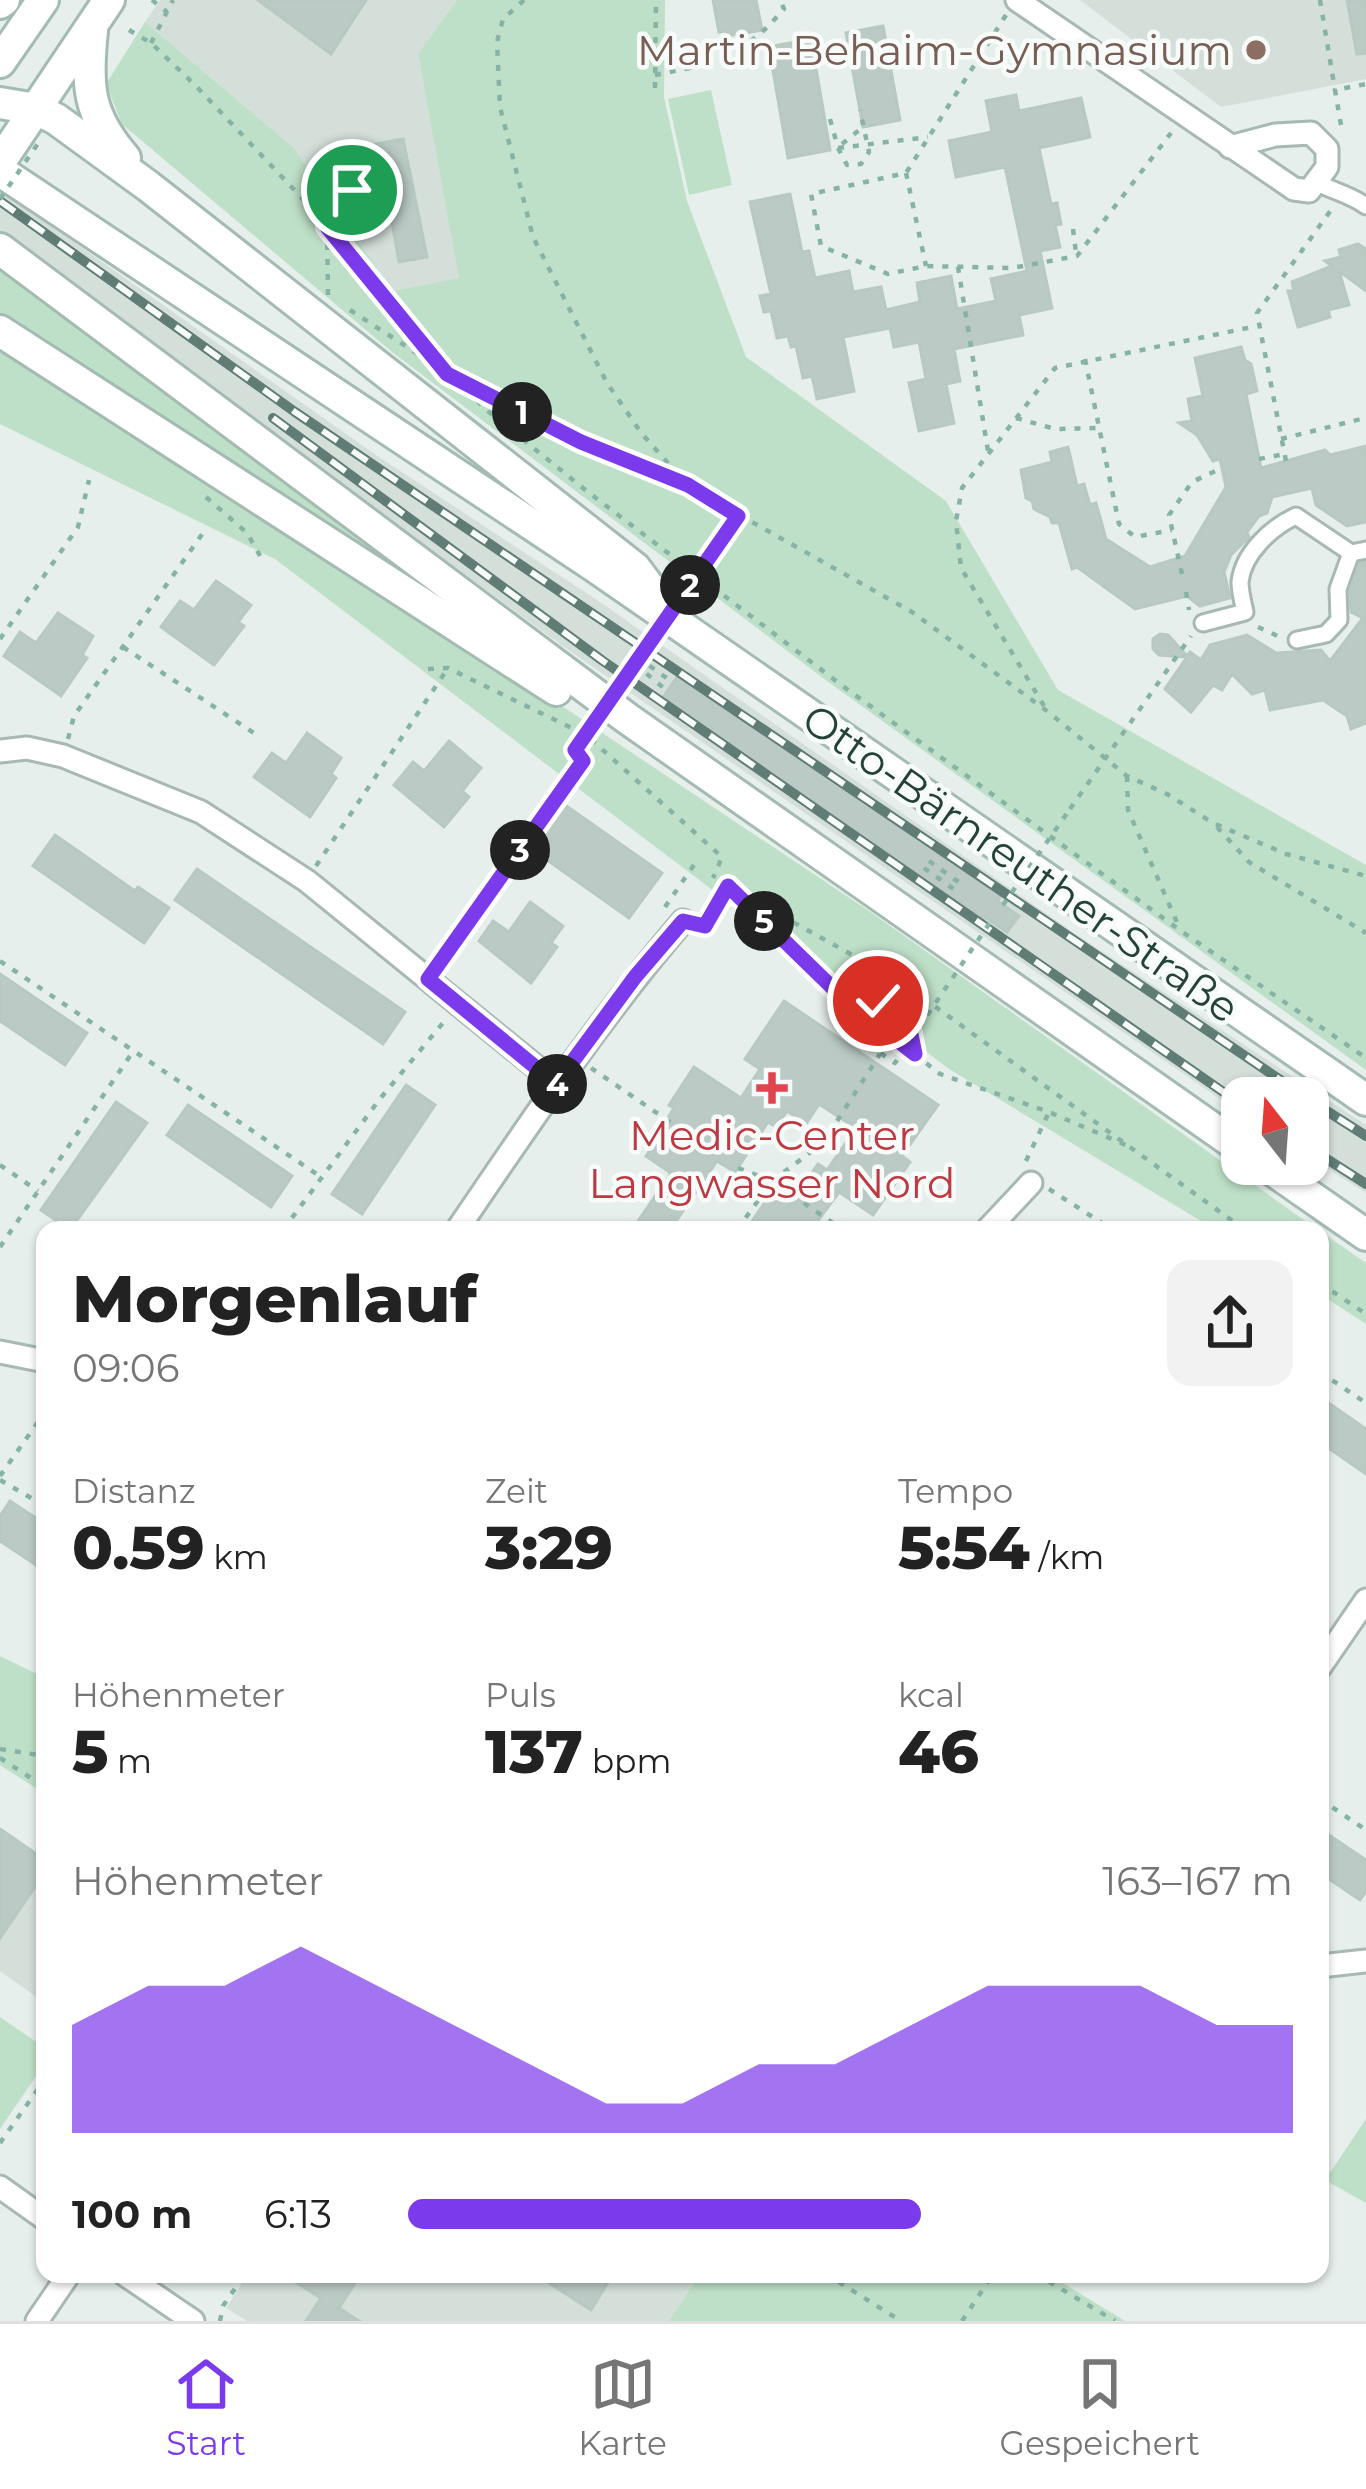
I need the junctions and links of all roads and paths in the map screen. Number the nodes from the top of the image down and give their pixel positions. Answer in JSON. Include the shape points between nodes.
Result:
{"nodes":[{"id":1,"x":43,"y":0,"type":"edge"},
{"id":2,"x":152,"y":0,"type":"edge"},
{"id":3,"x":173,"y":0,"type":"edge"},
{"id":4,"x":524,"y":0,"type":"edge"},
{"id":5,"x":656,"y":0,"type":"edge"},
{"id":6,"x":780,"y":0,"type":"edge"},
{"id":7,"x":1016,"y":0,"type":"edge"},
{"id":8,"x":1320,"y":0,"type":"edge"},
{"id":9,"x":167,"y":12,"type":"junction"},
{"id":10,"x":101,"y":13,"type":"edge"},
{"id":11,"x":129,"y":30,"type":"dead end"},
{"id":12,"x":151,"y":43,"type":"junction"},
{"id":13,"x":0,"y":62,"type":"edge"},
{"id":14,"x":655,"y":75,"type":"junction"},
{"id":15,"x":1366,"y":84,"type":"edge"},
{"id":16,"x":655,"y":88,"type":"dead end"},
{"id":17,"x":1335,"y":90,"type":"junction"},
{"id":18,"x":0,"y":103,"type":"edge"},
{"id":19,"x":860,"y":110,"type":"dead end"},
{"id":20,"x":1184,"y":116,"type":"junction"},
{"id":21,"x":830,"y":119,"type":"dead end"},
{"id":22,"x":38,"y":124,"type":"junction"},
{"id":23,"x":1341,"y":125,"type":"dead end"},
{"id":24,"x":863,"y":127,"type":"junction"},
{"id":25,"x":928,"y":137,"type":"junction"},
{"id":26,"x":1230,"y":147,"type":"junction"},
{"id":27,"x":838,"y":148,"type":"junction"},
{"id":28,"x":2,"y":162,"type":"edge"},
{"id":29,"x":906,"y":173,"type":"junction"},
{"id":30,"x":379,"y":182,"type":"dead end"},
{"id":31,"x":1318,"y":183,"type":"junction"},
{"id":32,"x":148,"y":186,"type":"junction"},
{"id":33,"x":1342,"y":196,"type":"junction"},
{"id":34,"x":0,"y":200,"type":"edge"},
{"id":35,"x":1366,"y":206,"type":"edge"},
{"id":36,"x":327,"y":227,"type":"junction"},
{"id":37,"x":1073,"y":229,"type":"dead end"},
{"id":38,"x":0,"y":249,"type":"edge"},
{"id":39,"x":1077,"y":256,"type":"junction"},
{"id":40,"x":926,"y":266,"type":"junction"},
{"id":41,"x":958,"y":266,"type":"junction"},
{"id":42,"x":328,"y":295,"type":"dead end"},
{"id":43,"x":1257,"y":326,"type":"junction"},
{"id":44,"x":0,"y":331,"type":"edge"},
{"id":45,"x":1084,"y":359,"type":"junction"},
{"id":46,"x":447,"y":374,"type":"junction"},
{"id":47,"x":1014,"y":417,"type":"junction"},
{"id":48,"x":1366,"y":422,"type":"edge"},
{"id":49,"x":1099,"y":428,"type":"junction"},
{"id":50,"x":1281,"y":439,"type":"junction"},
{"id":51,"x":988,"y":451,"type":"junction"},
{"id":52,"x":1259,"y":459,"type":"dead end"},
{"id":53,"x":1222,"y":468,"type":"dead end"},
{"id":54,"x":89,"y":479,"type":"dead end"},
{"id":55,"x":688,"y":485,"type":"junction"},
{"id":56,"x":738,"y":516,"type":"junction"},
{"id":57,"x":1172,"y":530,"type":"junction"},
{"id":58,"x":203,"y":533,"type":"dead end"},
{"id":59,"x":1358,"y":551,"type":"edge"},
{"id":60,"x":1182,"y":574,"type":"dead end"},
{"id":61,"x":1245,"y":612,"type":"junction"},
{"id":62,"x":1203,"y":623,"type":"joint"},
{"id":63,"x":677,"y":624,"type":"junction"},
{"id":64,"x":0,"y":639,"type":"edge"},
{"id":65,"x":1297,"y":640,"type":"joint"},
{"id":66,"x":123,"y":647,"type":"junction"},
{"id":67,"x":635,"y":664,"type":"junction"},
{"id":68,"x":448,"y":668,"type":"junction"},
{"id":69,"x":428,"y":669,"type":"dead end"},
{"id":70,"x":668,"y":679,"type":"dead end"},
{"id":71,"x":666,"y":690,"type":"dead end"},
{"id":72,"x":1047,"y":711,"type":"junction"},
{"id":73,"x":628,"y":719,"type":"junction"},
{"id":74,"x":588,"y":733,"type":"junction"},
{"id":75,"x":257,"y":735,"type":"dead end"},
{"id":76,"x":0,"y":751,"type":"edge"},
{"id":77,"x":63,"y":756,"type":"junction"},
{"id":78,"x":1106,"y":758,"type":"junction"},
{"id":79,"x":1127,"y":776,"type":"junction"},
{"id":80,"x":1213,"y":823,"type":"junction"},
{"id":81,"x":929,"y":861,"type":"dead end"},
{"id":82,"x":696,"y":862,"type":"dead end"},
{"id":83,"x":924,"y":868,"type":"dead end"},
{"id":84,"x":1366,"y":876,"type":"edge"},
{"id":85,"x":713,"y":878,"type":"dead end"},
{"id":86,"x":307,"y":881,"type":"junction"},
{"id":87,"x":960,"y":883,"type":"dead end"},
{"id":88,"x":728,"y":886,"type":"junction"},
{"id":89,"x":955,"y":890,"type":"dead end"},
{"id":90,"x":1003,"y":904,"type":"dead end"},
{"id":91,"x":674,"y":915,"type":"junction"},
{"id":92,"x":991,"y":922,"type":"dead end"},
{"id":93,"x":1180,"y":931,"type":"junction"},
{"id":94,"x":1366,"y":933,"type":"edge"},
{"id":95,"x":0,"y":962,"type":"edge"},
{"id":96,"x":428,"y":979,"type":"junction"},
{"id":97,"x":458,"y":1004,"type":"junction"},
{"id":98,"x":133,"y":1052,"type":"junction"},
{"id":99,"x":880,"y":1054,"type":"junction"},
{"id":100,"x":915,"y":1054,"type":"junction"},
{"id":101,"x":576,"y":1058,"type":"junction"},
{"id":102,"x":1366,"y":1058,"type":"edge"},
{"id":103,"x":556,"y":1084,"type":"junction"},
{"id":104,"x":1366,"y":1100,"type":"edge"},
{"id":105,"x":1049,"y":1112,"type":"junction"},
{"id":106,"x":1221,"y":1134,"type":"edge"},
{"id":107,"x":708,"y":1148,"type":"dead end"},
{"id":108,"x":1139,"y":1151,"type":"junction"},
{"id":109,"x":0,"y":1165,"type":"edge"},
{"id":110,"x":738,"y":1168,"type":"dead end"},
{"id":111,"x":321,"y":1177,"type":"junction"},
{"id":112,"x":772,"y":1180,"type":"junction"},
{"id":113,"x":1030,"y":1183,"type":"junction"},
{"id":114,"x":1294,"y":1185,"type":"edge"},
{"id":115,"x":38,"y":1191,"type":"junction"},
{"id":116,"x":289,"y":1221,"type":"edge"},
{"id":117,"x":464,"y":1221,"type":"edge"},
{"id":118,"x":743,"y":1221,"type":"edge"},
{"id":119,"x":828,"y":1221,"type":"edge"},
{"id":120,"x":995,"y":1221,"type":"edge"},
{"id":121,"x":1100,"y":1221,"type":"edge"},
{"id":122,"x":1233,"y":1221,"type":"edge"},
{"id":123,"x":1366,"y":1235,"type":"edge"},
{"id":124,"x":0,"y":1247,"type":"edge"},
{"id":125,"x":1329,"y":1289,"type":"edge"},
{"id":126,"x":1366,"y":1314,"type":"edge"},
{"id":127,"x":0,"y":1352,"type":"edge"},
{"id":128,"x":36,"y":1359,"type":"edge"},
{"id":129,"x":1329,"y":1378,"type":"edge"},
{"id":130,"x":1366,"y":1403,"type":"edge"},
{"id":131,"x":36,"y":1425,"type":"edge"},
{"id":132,"x":0,"y":1478,"type":"edge"},
{"id":133,"x":36,"y":1500,"type":"edge"},
{"id":134,"x":1366,"y":1600,"type":"edge"},
{"id":135,"x":1329,"y":1654,"type":"edge"},
{"id":136,"x":0,"y":1749,"type":"edge"},
{"id":137,"x":36,"y":1755,"type":"edge"},
{"id":138,"x":0,"y":1758,"type":"edge"},
{"id":139,"x":36,"y":1781,"type":"edge"},
{"id":140,"x":1329,"y":1805,"type":"edge"},
{"id":141,"x":1366,"y":1831,"type":"edge"},
{"id":142,"x":1366,"y":1961,"type":"edge"},
{"id":143,"x":1329,"y":1965,"type":"edge"},
{"id":144,"x":36,"y":2092,"type":"edge"},
{"id":145,"x":0,"y":2143,"type":"edge"},
{"id":146,"x":0,"y":2187,"type":"edge"},
{"id":147,"x":36,"y":2213,"type":"edge"},
{"id":148,"x":63,"y":2283,"type":"edge"},
{"id":149,"x":137,"y":2283,"type":"edge"},
{"id":150,"x":239,"y":2283,"type":"edge"},
{"id":151,"x":840,"y":2283,"type":"edge"},
{"id":152,"x":987,"y":2283,"type":"edge"},
{"id":153,"x":1051,"y":2283,"type":"edge"},
{"id":154,"x":37,"y":2321,"type":"edge"},
{"id":155,"x":193,"y":2321,"type":"edge"},
{"id":156,"x":220,"y":2321,"type":"edge"},
{"id":157,"x":901,"y":2321,"type":"edge"},
{"id":158,"x":962,"y":2321,"type":"edge"},
{"id":159,"x":1115,"y":2321,"type":"edge"}],
"edges":[{"from":1,"to":13,"type":"main road"},
{"from":2,"to":9,"type":"path"},
{"from":3,"to":9,"type":"path"},
{"from":4,"to":55,"type":"path","via":[[503,19],[497,42],[500,107],[533,238],[607,383]]},
{"from":5,"to":14,"type":"path"},
{"from":6,"to":14,"type":"path","via":[[784,9],[757,38]]},
{"from":7,"to":20,"type":"street"},
{"from":7,"to":25,"type":"path"},
{"from":8,"to":17,"type":"path"},
{"from":9,"to":12,"type":"path"},
{"from":10,"to":22,"type":"main road"},
{"from":10,"to":32,"type":"main road","name":"Otto-Bärnreuther-Straße","via":[[89,77],[95,115]]},
{"from":11,"to":12,"type":"path"},
{"from":12,"to":36,"type":"path"},
{"from":14,"to":16,"type":"path"},
{"from":15,"to":17,"type":"path"},
{"from":17,"to":23,"type":"path"},
{"from":18,"to":22,"type":"main road","name":"Otto-Bärnreuther-Straße"},
{"from":19,"to":24,"type":"path","bridge":true},
{"from":20,"to":26,"type":"street"},
{"from":20,"to":39,"type":"path"},
{"from":21,"to":27,"type":"path"},
{"from":22,"to":28,"type":"main road"},
{"from":22,"to":32,"type":"main road","name":"Otto-Bärnreuther-Straße","via":[[56,119]]},
{"from":22,"to":34,"type":"path","bridge":true},
{"from":24,"to":27,"type":"path"},
{"from":24,"to":27,"type":"path","bridge":true,"via":[[868,152],[861,164],[848,165]]},
{"from":25,"to":27,"type":"path"},
{"from":25,"to":29,"type":"path"},
{"from":26,"to":31,"type":"street","via":[[1294,189]]},
{"from":26,"to":31,"type":"street","via":[[1311,133],[1327,148]]},
{"from":28,"to":63,"type":"main road","name":"Otto-Bärnreuther-Straße"},
{"from":29,"to":40,"type":"path"},
{"from":29,"to":40,"type":"path","via":[[811,194],[821,246],[888,274]]},
{"from":30,"to":36,"type":"path","via":[[352,190],[355,203]]},
{"from":31,"to":33,"type":"street"},
{"from":32,"to":63,"type":"main road","name":"Otto-Bärnreuther-Straße","via":[[635,568]]},
{"from":33,"to":35,"type":"street"},
{"from":33,"to":43,"type":"path","via":[[1257,313]]},
{"from":36,"to":42,"type":"path"},
{"from":36,"to":46,"type":"path"},
{"from":37,"to":39,"type":"path"},
{"from":38,"to":73,"type":"main road"},
{"from":39,"to":41,"type":"path","via":[[1012,268]]},
{"from":40,"to":41,"type":"path"},
{"from":41,"to":51,"type":"path"},
{"from":43,"to":45,"type":"path"},
{"from":43,"to":50,"type":"path"},
{"from":44,"to":73,"type":"main road","via":[[573,701]]},
{"from":45,"to":47,"type":"path","via":[[1055,368]]},
{"from":45,"to":49,"type":"path"},
{"from":46,"to":55,"type":"path"},
{"from":46,"to":93,"type":"path","via":[[643,534]]},
{"from":47,"to":49,"type":"path","via":[[1054,429]]},
{"from":47,"to":51,"type":"path"},
{"from":48,"to":50,"type":"path"},
{"from":49,"to":57,"type":"path","via":[[1119,524],[1135,537]]},
{"from":50,"to":52,"type":"path","via":[[1285,458]]},
{"from":51,"to":72,"type":"path","via":[[962,488],[962,568]]},
{"from":53,"to":57,"type":"path","via":[[1192,482],[1169,514]]},
{"from":54,"to":64,"type":"path","via":[[78,527]]},
{"from":55,"to":56,"type":"path"},
{"from":56,"to":67,"type":"path","bridge":true},
{"from":56,"to":72,"type":"path","via":[[912,612]]},
{"from":57,"to":60,"type":"path"},
{"from":58,"to":66,"type":"path"},
{"from":59,"to":61,"type":"street","via":[[1296,515],[1273,527],[1240,580]]},
{"from":59,"to":65,"type":"street","via":[[1338,589],[1339,620],[1326,634]]},
{"from":61,"to":62,"type":"street"},
{"from":61,"to":65,"type":"path","via":[[1262,631]]},
{"from":62,"to":78,"type":"path"},
{"from":63,"to":104,"type":"main road","name":"Otto-Bärnreuther-Straße"},
{"from":66,"to":75,"type":"path"},
{"from":66,"to":77,"type":"path","via":[[74,716]]},
{"from":67,"to":70,"type":"path"},
{"from":67,"to":71,"type":"path","bridge":true},
{"from":67,"to":74,"type":"path","bridge":true},
{"from":68,"to":69,"type":"path"},
{"from":68,"to":74,"type":"path"},
{"from":68,"to":86,"type":"path"},
{"from":72,"to":78,"type":"path"},
{"from":73,"to":106,"type":"main road"},
{"from":74,"to":85,"type":"path","via":[[722,857]]},
{"from":74,"to":96,"type":"path","via":[[575,750],[583,761]]},
{"from":76,"to":77,"type":"street"},
{"from":77,"to":86,"type":"street","via":[[201,812]]},
{"from":78,"to":79,"type":"path"},
{"from":78,"to":90,"type":"path","bridge":true},
{"from":79,"to":80,"type":"path"},
{"from":79,"to":93,"type":"path","via":[[1128,810]]},
{"from":80,"to":84,"type":"path"},
{"from":80,"to":94,"type":"path","via":[[1249,862]]},
{"from":81,"to":87,"type":"path"},
{"from":82,"to":91,"type":"path"},
{"from":83,"to":89,"type":"path"},
{"from":86,"to":96,"type":"street"},
{"from":88,"to":91,"type":"path","via":[[705,926]]},
{"from":88,"to":100,"type":"path","via":[[842,997]]},
{"from":88,"to":108,"type":"path","via":[[901,982]]},
{"from":91,"to":101,"type":"street"},
{"from":92,"to":99,"type":"path","bridge":true,"via":[[895,1064]]},
{"from":93,"to":102,"type":"path"},
{"from":95,"to":98,"type":"path"},
{"from":96,"to":97,"type":"street"},
{"from":97,"to":103,"type":"street"},
{"from":97,"to":111,"type":"path"},
{"from":98,"to":111,"type":"path"},
{"from":98,"to":115,"type":"path"},
{"from":99,"to":100,"type":"path","bridge":true,"via":[[861,1025],[878,1001],[906,1010]]},
{"from":99,"to":112,"type":"path","via":[[823,1142]]},
{"from":100,"to":105,"type":"path","via":[[940,1073]]},
{"from":101,"to":103,"type":"street"},
{"from":101,"to":107,"type":"path"},
{"from":103,"to":117,"type":"street"},
{"from":105,"to":108,"type":"path"},
{"from":105,"to":113,"type":"path","via":[[1026,1160]]},
{"from":108,"to":122,"type":"path"},
{"from":109,"to":115,"type":"path"},
{"from":110,"to":112,"type":"path"},
{"from":111,"to":116,"type":"path"},
{"from":112,"to":118,"type":"path"},
{"from":112,"to":119,"type":"path"},
{"from":113,"to":120,"type":"street"},
{"from":113,"to":121,"type":"path"},
{"from":114,"to":123,"type":"main road"},
{"from":115,"to":124,"type":"path"},
{"from":125,"to":126,"type":"path"},
{"from":127,"to":128,"type":"street"},
{"from":129,"to":130,"type":"path"},
{"from":131,"to":132,"type":"path"},
{"from":132,"to":133,"type":"path"},
{"from":134,"to":135,"type":"street"},
{"from":136,"to":137,"type":"path"},
{"from":138,"to":139,"type":"path"},
{"from":140,"to":141,"type":"path"},
{"from":142,"to":143,"type":"street"},
{"from":144,"to":145,"type":"path"},
{"from":146,"to":147,"type":"street"},
{"from":148,"to":154,"type":"street"},
{"from":149,"to":155,"type":"street"},
{"from":150,"to":156,"type":"path"},
{"from":151,"to":157,"type":"path"},
{"from":152,"to":158,"type":"path"},
{"from":153,"to":159,"type":"path"}]}
